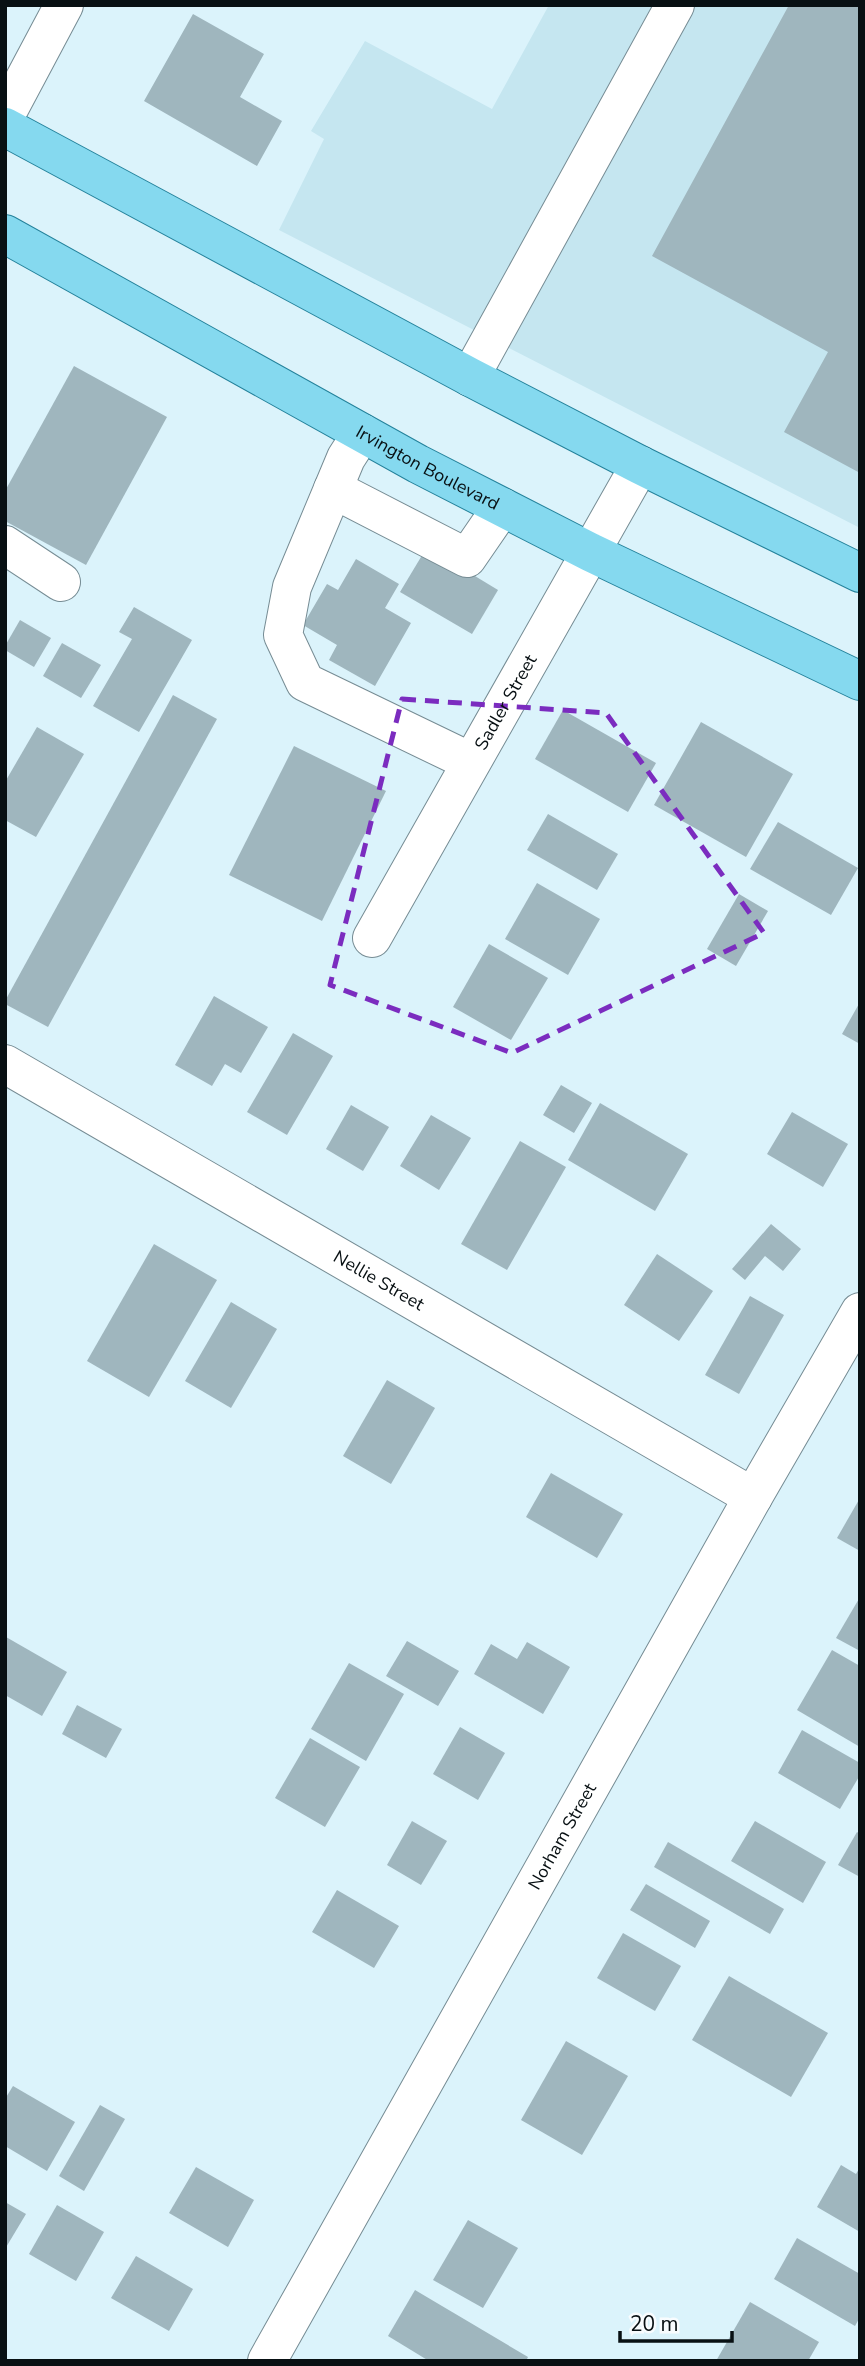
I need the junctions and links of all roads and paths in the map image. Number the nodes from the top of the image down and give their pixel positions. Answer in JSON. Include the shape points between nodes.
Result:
{"nodes":[{"id":1,"x":64,"y":5,"type":"edge"},
{"id":2,"x":676,"y":5,"type":"edge"},
{"id":3,"x":5,"y":116,"type":"edge"},
{"id":4,"x":5,"y":127,"type":"edge"},
{"id":5,"x":5,"y":234,"type":"edge"},
{"id":6,"x":470,"y":377,"type":"junction"},
{"id":7,"x":362,"y":433,"type":"junction"},
{"id":8,"x":640,"y":465,"type":"junction"},
{"id":9,"x":333,"y":489,"type":"junction"},
{"id":10,"x":502,"y":507,"type":"junction"},
{"id":11,"x":5,"y":545,"type":"edge"},
{"id":12,"x":590,"y":552,"type":"junction"},
{"id":13,"x":860,"y":573,"type":"edge"},
{"id":14,"x":61,"y":582,"type":"dead end"},
{"id":15,"x":860,"y":681,"type":"edge"},
{"id":16,"x":471,"y":762,"type":"junction"},
{"id":17,"x":372,"y":938,"type":"dead end"},
{"id":18,"x":5,"y":1064,"type":"edge"},
{"id":19,"x":860,"y":1312,"type":"edge"},
{"id":20,"x":753,"y":1497,"type":"junction"},
{"id":21,"x":267,"y":2361,"type":"edge"}],
"edges":[{"from":1,"to":3,"type":"street"},
{"from":2,"to":6,"type":"street"},
{"from":4,"to":6,"type":"main road"},
{"from":5,"to":7,"type":"main road","name":"Irvington Boulevard"},
{"from":6,"to":8,"type":"main road"},
{"from":7,"to":9,"type":"street"},
{"from":7,"to":10,"type":"main road","name":"Irvington Boulevard"},
{"from":8,"to":12,"type":"street","name":"Sadler Street"},
{"from":8,"to":13,"type":"main road"},
{"from":9,"to":10,"type":"street","via":[[467,558]]},
{"from":9,"to":16,"type":"street","via":[[292,587],[283,635],[305,682]]},
{"from":10,"to":12,"type":"main road","name":"Irvington Boulevard"},
{"from":11,"to":14,"type":"street"},
{"from":12,"to":15,"type":"main road","name":"Irvington Boulevard"},
{"from":12,"to":16,"type":"street","name":"Sadler Street"},
{"from":16,"to":17,"type":"street","name":"Sadler Street"},
{"from":18,"to":20,"type":"street","name":"Nellie Street"},
{"from":19,"to":20,"type":"street","name":"Norham Street"},
{"from":20,"to":21,"type":"street","name":"Norham Street"}]}
